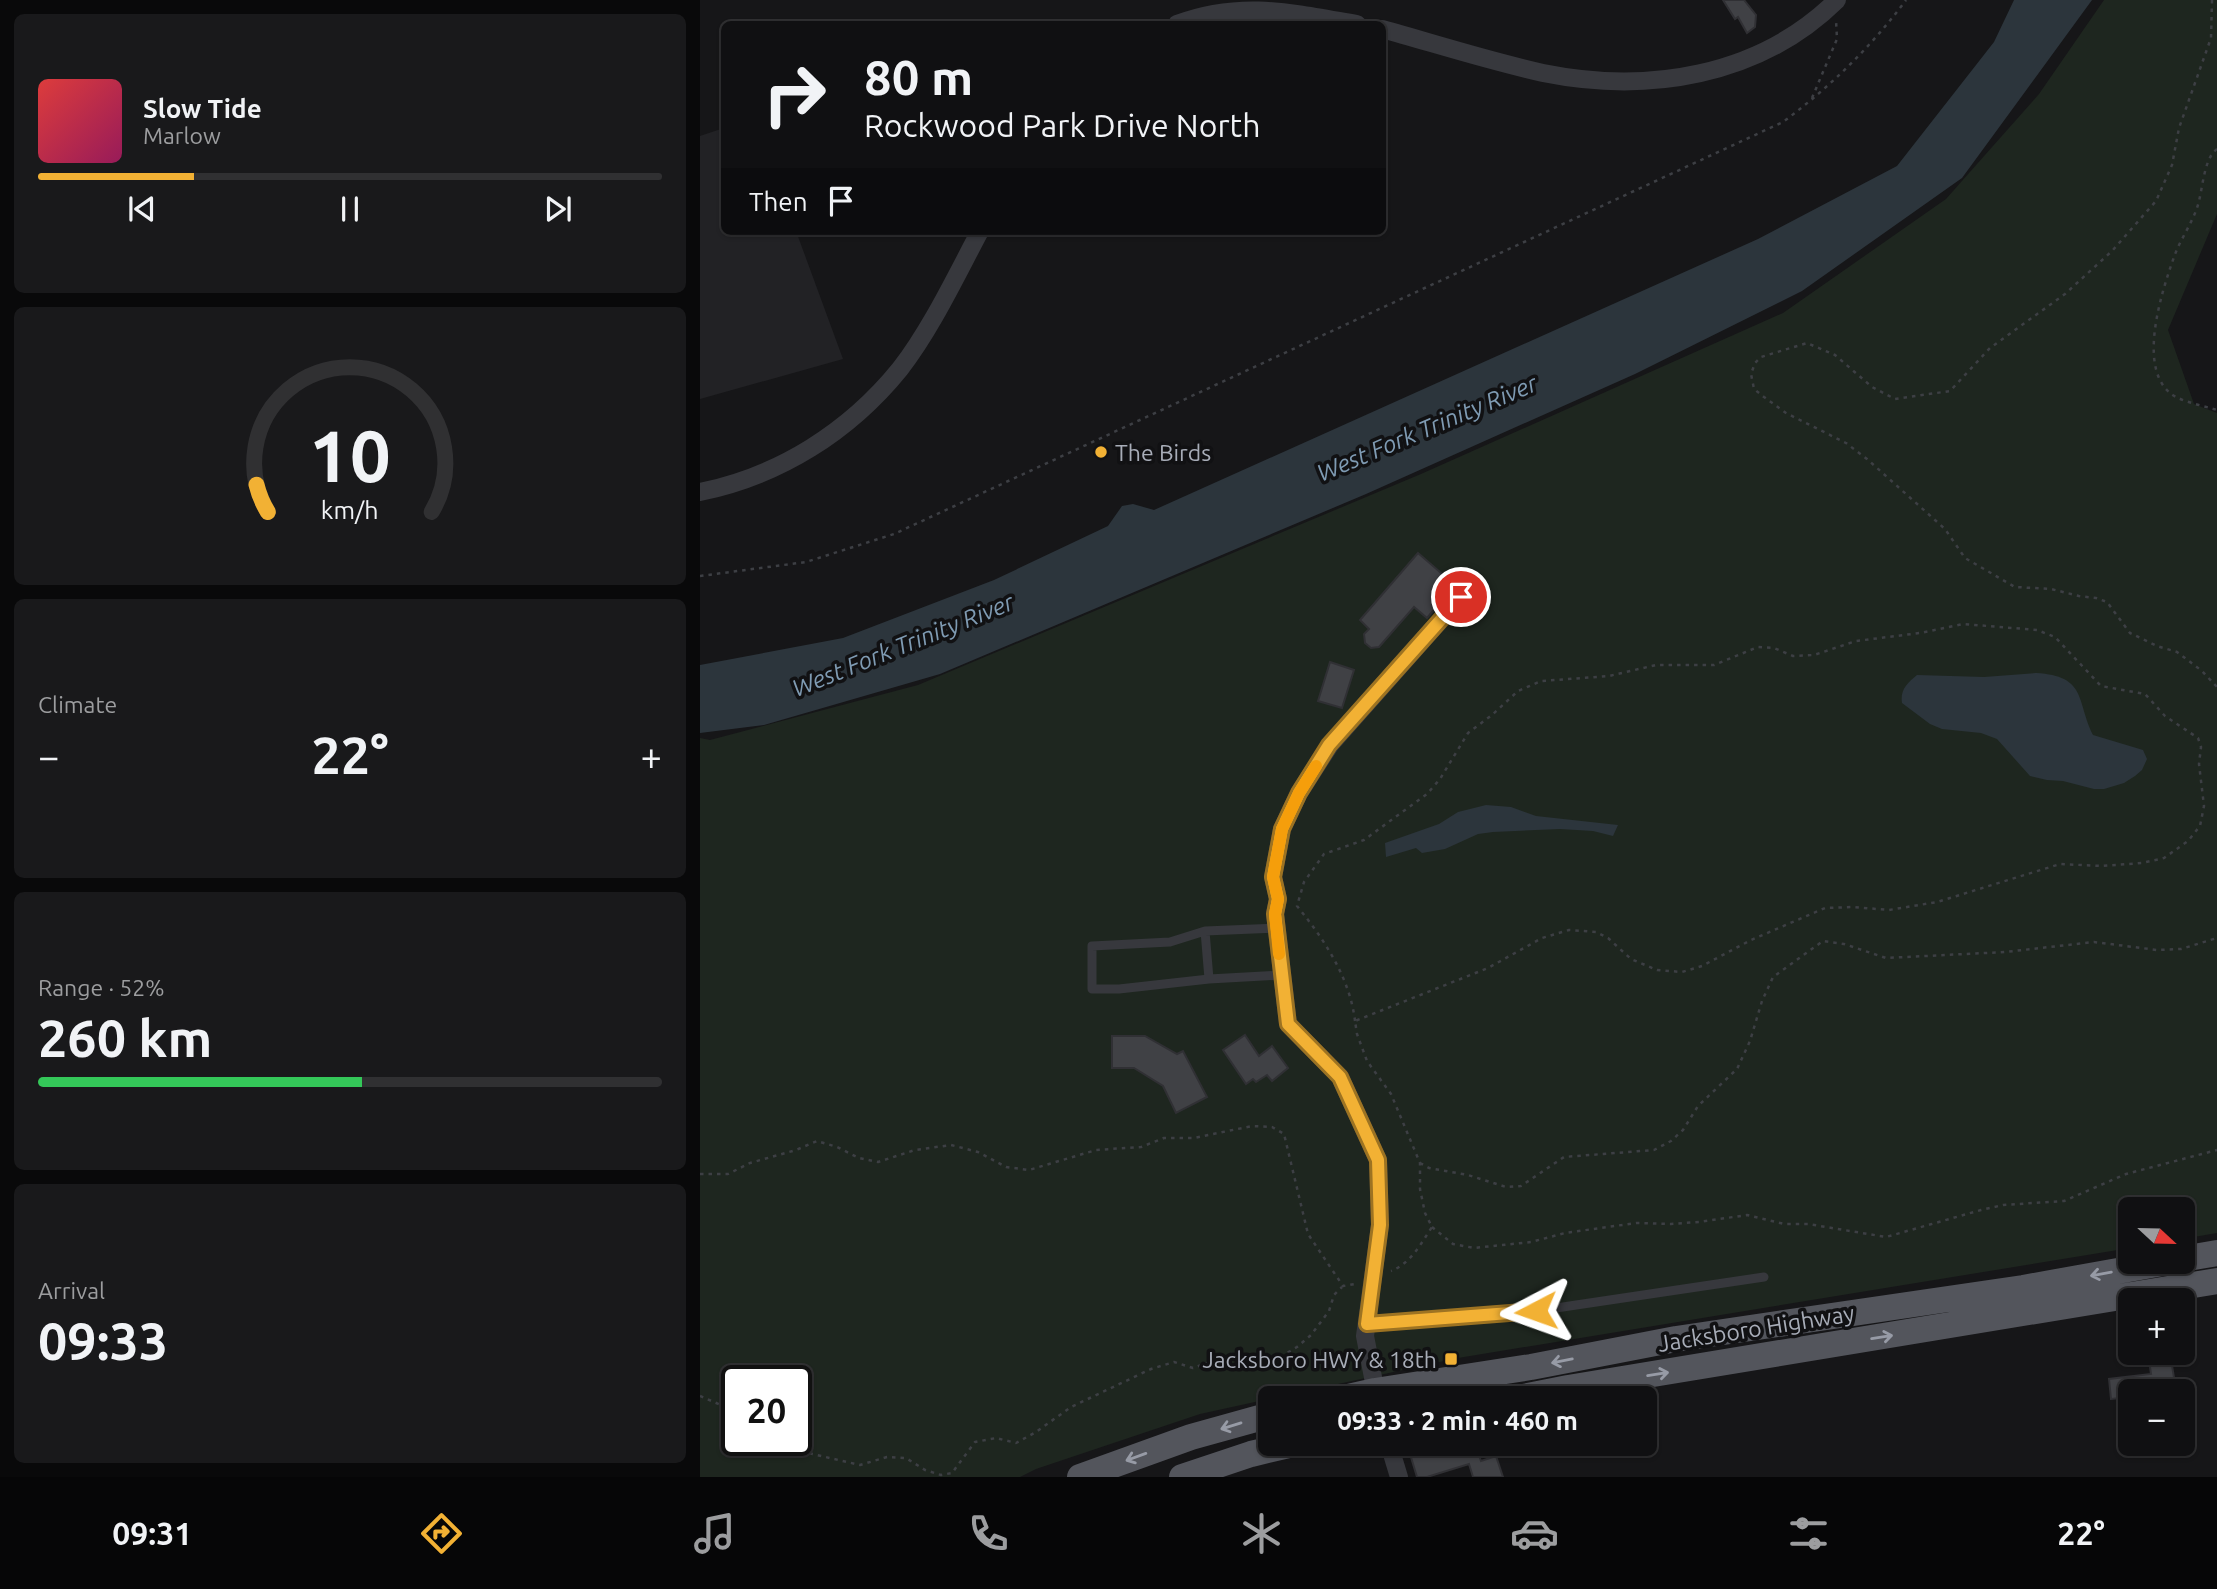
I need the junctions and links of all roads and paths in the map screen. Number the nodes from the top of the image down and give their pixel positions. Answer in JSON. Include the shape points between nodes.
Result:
{"nodes":[{"id":1,"x":1906,"y":0,"type":"edge"},
{"id":2,"x":2212,"y":0,"type":"edge"},
{"id":3,"x":1833,"y":4,"type":"edge"},
{"id":4,"x":1185,"y":21,"type":"edge"},
{"id":5,"x":1340,"y":21,"type":"edge"},
{"id":6,"x":1386,"y":30,"type":"edge"},
{"id":7,"x":1810,"y":102,"type":"junction"},
{"id":8,"x":2217,"y":149,"type":"edge"},
{"id":9,"x":977,"y":235,"type":"edge"},
{"id":10,"x":2217,"y":410,"type":"edge"},
{"id":11,"x":700,"y":492,"type":"edge"},
{"id":12,"x":700,"y":576,"type":"edge"},
{"id":13,"x":1461,"y":597,"type":"dead end"},
{"id":14,"x":2217,"y":687,"type":"edge"},
{"id":15,"x":1276,"y":928,"type":"junction"},
{"id":16,"x":1205,"y":931,"type":"junction"},
{"id":17,"x":2217,"y":938,"type":"edge"},
{"id":18,"x":1282,"y":975,"type":"junction"},
{"id":19,"x":1209,"y":979,"type":"junction"},
{"id":20,"x":1355,"y":1021,"type":"junction"},
{"id":21,"x":2217,"y":1150,"type":"edge"},
{"id":22,"x":1420,"y":1163,"type":"junction"},
{"id":23,"x":700,"y":1174,"type":"edge"},
{"id":24,"x":1432,"y":1227,"type":"junction"},
{"id":25,"x":2217,"y":1253,"type":"edge"},
{"id":26,"x":2195,"y":1257,"type":"edge"},
{"id":27,"x":2121,"y":1274,"type":"edge"},
{"id":28,"x":1764,"y":1277,"type":"dead end"},
{"id":29,"x":1373,"y":1278,"type":"junction"},
{"id":30,"x":2217,"y":1281,"type":"edge"},
{"id":31,"x":1343,"y":1286,"type":"junction"},
{"id":32,"x":1994,"y":1306,"type":"junction"},
{"id":33,"x":1367,"y":1324,"type":"junction"},
{"id":34,"x":1374,"y":1386,"type":"edge"},
{"id":35,"x":1426,"y":1386,"type":"edge"},
{"id":36,"x":1578,"y":1386,"type":"edge"},
{"id":37,"x":700,"y":1396,"type":"edge"},
{"id":38,"x":721,"y":1405,"type":"edge"},
{"id":39,"x":1258,"y":1418,"type":"edge"},
{"id":40,"x":1258,"y":1452,"type":"edge"},
{"id":41,"x":812,"y":1454,"type":"edge"},
{"id":42,"x":1393,"y":1456,"type":"edge"},
{"id":43,"x":1080,"y":1477,"type":"edge"},
{"id":44,"x":1182,"y":1477,"type":"edge"},
{"id":45,"x":1399,"y":1477,"type":"edge"}],
"edges":[{"from":1,"to":7,"type":"path","via":[[1881,34]]},
{"from":2,"to":14,"type":"path","via":[[2211,38],[2179,128],[2172,165],[2156,201],[2103,260],[1990,348],[1950,391],[1895,399],[1872,387],[1835,355],[1807,343],[1761,357],[1751,374],[1754,389],[1764,397],[1867,459],[1945,529],[1965,558],[2015,587],[2051,589],[2106,602],[2130,633],[2177,652]]},
{"from":3,"to":6,"type":"street","via":[[1784,43],[1758,56],[1703,74],[1643,79],[1600,80],[1543,73]]},
{"from":3,"to":7,"type":"path","via":[[1837,39]]},
{"from":4,"to":5,"type":"street","via":[[1231,8],[1280,10]]},
{"from":7,"to":12,"type":"path","via":[[1783,122],[894,534],[806,562]]},
{"from":8,"to":10,"type":"path","via":[[2205,169],[2196,211],[2174,257],[2159,308],[2154,361],[2159,378],[2175,397]]},
{"from":9,"to":11,"type":"street","via":[[901,368],[859,414],[775,469]]},
{"from":13,"to":15,"type":"street","via":[[1329,745],[1299,793],[1282,829],[1273,877],[1278,899]]},
{"from":15,"to":16,"type":"lane"},
{"from":15,"to":18,"type":"street"},
{"from":16,"to":19,"type":"lane"},
{"from":16,"to":19,"type":"lane","via":[[1170,942],[1092,946],[1092,989]]},
{"from":17,"to":22,"type":"path","via":[[2181,949],[2094,942],[1886,958],[1823,941],[1773,976],[1737,1069],[1698,1106],[1683,1130],[1662,1146],[1564,1157],[1521,1186],[1506,1187]]},
{"from":18,"to":19,"type":"lane"},
{"from":18,"to":29,"type":"street","via":[[1288,1024],[1340,1077],[1378,1160],[1380,1225]]},
{"from":20,"to":20,"type":"path","via":[[1569,930],[1596,932],[1632,960],[1657,970],[1682,972],[1825,908],[1889,910],[1937,902],[2060,864],[2102,866],[2164,858],[2188,841],[2200,825],[2204,806],[2199,764],[2202,747],[2198,738],[2165,716],[2146,694],[2101,686],[2056,637],[2037,630],[1963,624],[1856,641],[1814,655],[1793,656],[1758,647],[1714,665],[1656,665],[1609,676],[1541,681],[1518,691],[1468,733],[1427,794],[1364,840],[1324,854],[1304,882],[1297,906],[1329,950],[1353,1004]]},
{"from":20,"to":22,"type":"path","via":[[1367,1061],[1391,1094]]},
{"from":21,"to":24,"type":"path","via":[[2126,1174],[2064,1201],[2003,1205],[1886,1237],[1747,1215],[1699,1223],[1636,1223],[1474,1248],[1453,1244]]},
{"from":22,"to":24,"type":"path","via":[[1420,1189]]},
{"from":23,"to":31,"type":"path","via":[[728,1174],[817,1141],[878,1162],[915,1150],[951,1146],[978,1152],[1006,1167],[1028,1170],[1096,1150],[1141,1147],[1164,1138],[1272,1127],[1284,1134],[1308,1234]]},
{"from":24,"to":29,"type":"path","via":[[1402,1266]]},
{"from":25,"to":26,"type":"main road"},
{"from":27,"to":32,"type":"main road","name":"Jacksboro Highway","one_way":true},
{"from":28,"to":33,"type":"lane","via":[[1536,1311]]},
{"from":29,"to":31,"type":"path"},
{"from":29,"to":33,"type":"street"},
{"from":30,"to":32,"type":"main road","name":"Jacksboro Highway"},
{"from":31,"to":41,"type":"path","via":[[1311,1335],[1280,1357],[1232,1354],[1194,1368],[1174,1363],[1151,1368],[1071,1407],[1016,1443],[996,1438],[975,1442],[952,1473],[925,1470],[906,1458],[887,1457],[860,1465]]},
{"from":32,"to":35,"type":"main road","name":"Jacksboro Highway","one_way":true,"via":[[1676,1339]]},
{"from":36,"to":32,"type":"main road","name":"Jacksboro Highway","one_way":true},
{"from":33,"to":34,"type":"street"},
{"from":37,"to":38,"type":"path"},
{"from":39,"to":43,"type":"main road","one_way":true},
{"from":40,"to":44,"type":"main road"},
{"from":42,"to":45,"type":"street"}]}
